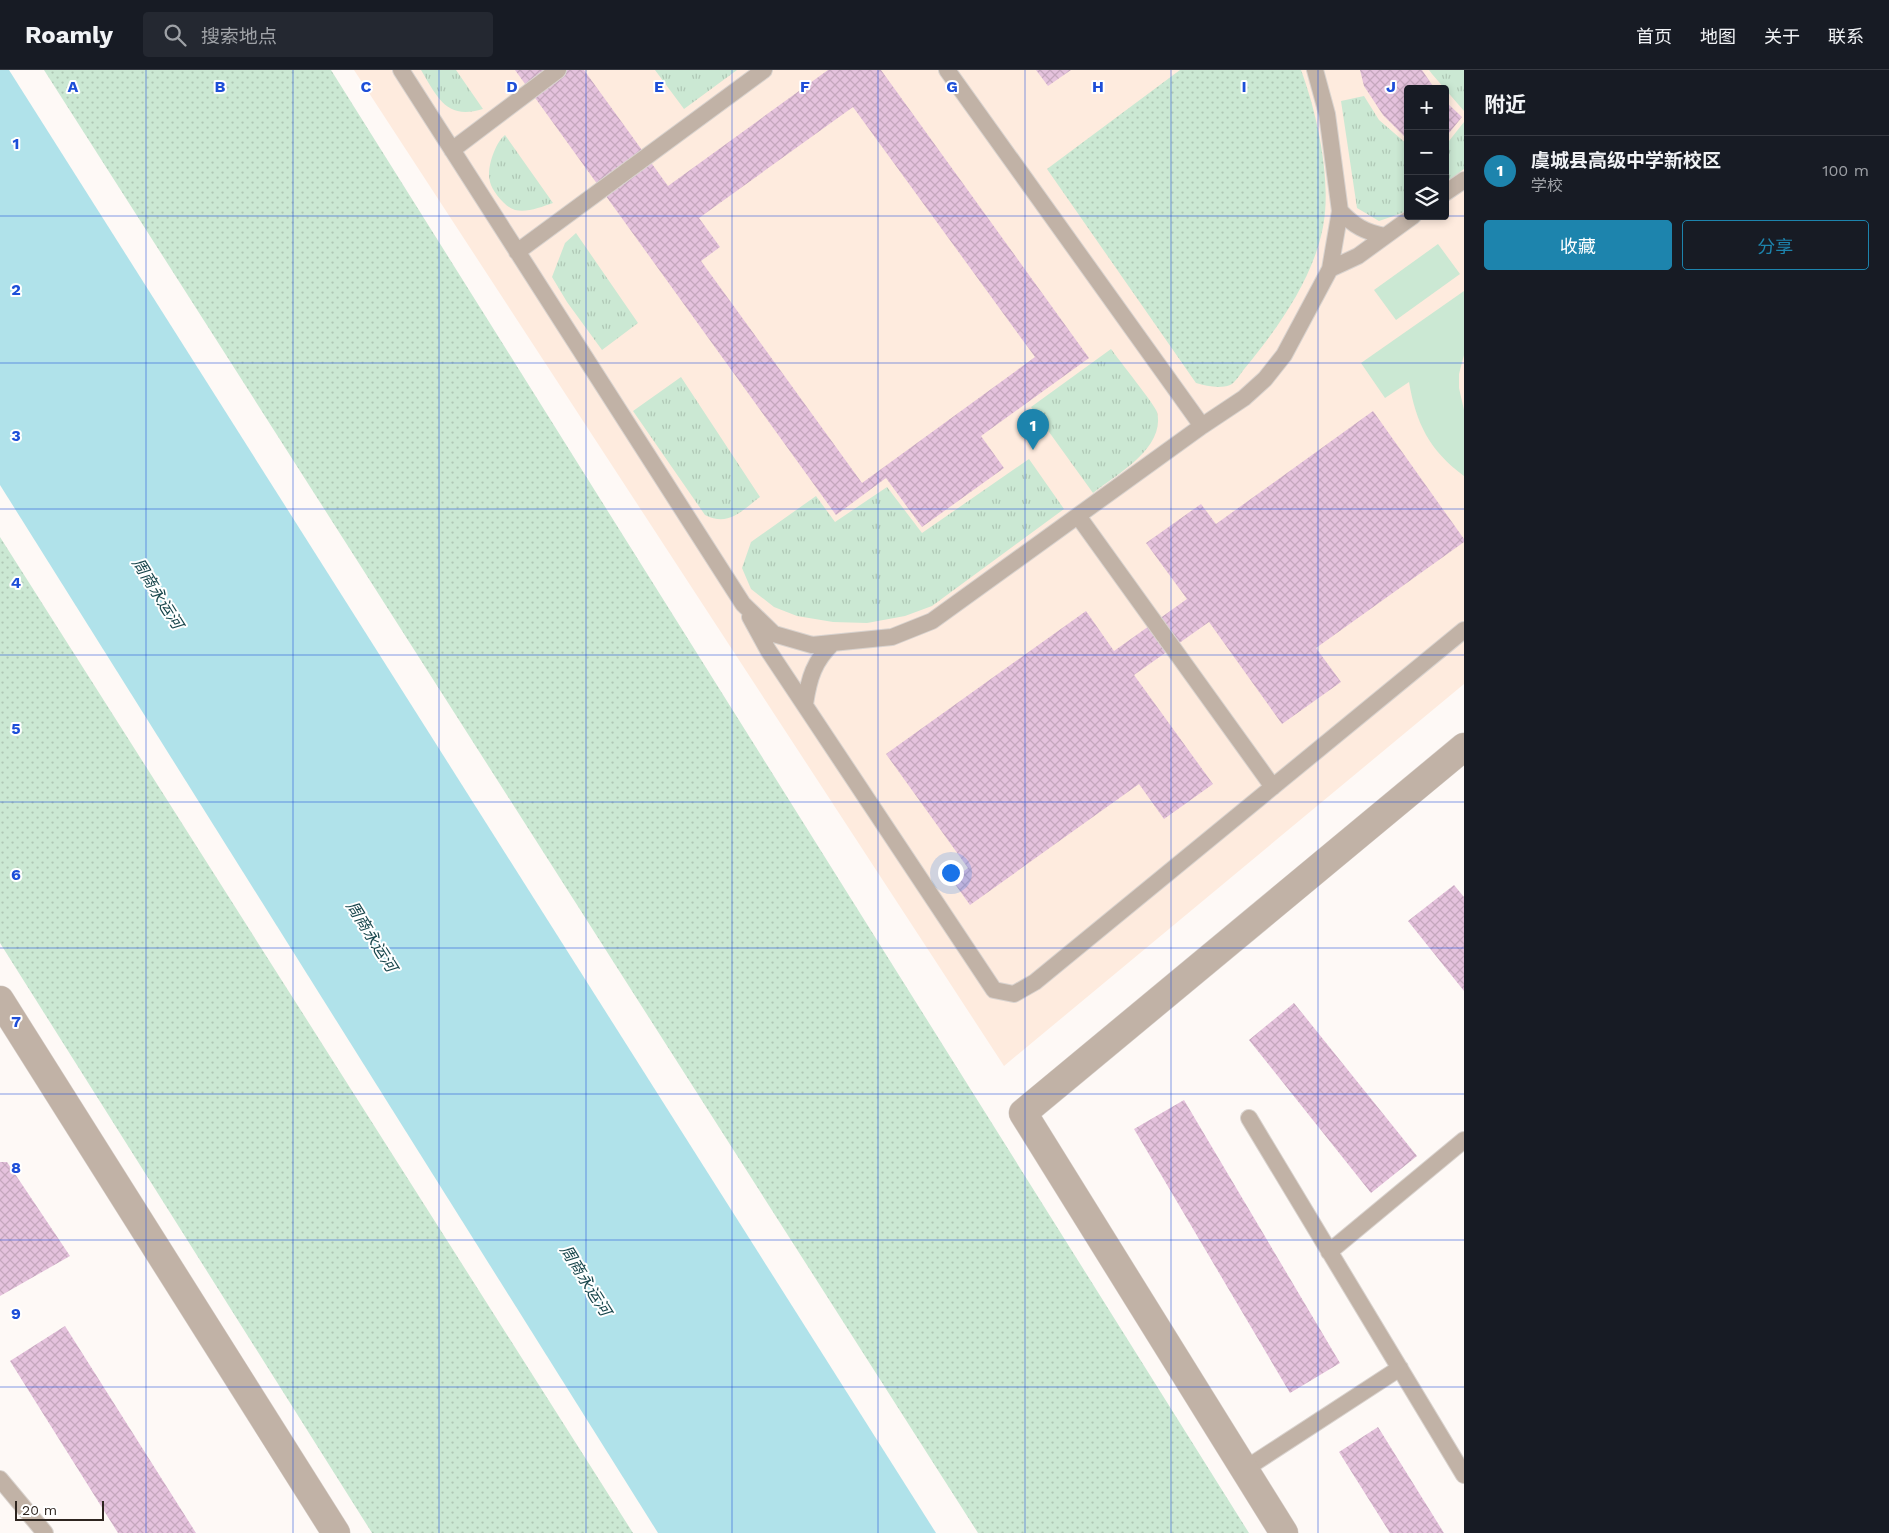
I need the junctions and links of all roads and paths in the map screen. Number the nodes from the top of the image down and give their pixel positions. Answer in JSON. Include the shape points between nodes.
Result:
{"nodes":[{"id":1,"x":401,"y":70,"type":"edge"},
{"id":2,"x":558,"y":70,"type":"edge"},
{"id":3,"x":764,"y":70,"type":"edge"},
{"id":4,"x":947,"y":70,"type":"edge"},
{"id":5,"x":1315,"y":70,"type":"edge"},
{"id":6,"x":452,"y":150,"type":"junction"},
{"id":7,"x":1464,"y":180,"type":"edge"},
{"id":8,"x":1449,"y":190,"type":"edge"},
{"id":9,"x":1340,"y":212,"type":"junction"},
{"id":10,"x":1407,"y":220,"type":"edge"},
{"id":11,"x":1385,"y":236,"type":"junction"},
{"id":12,"x":517,"y":252,"type":"junction"},
{"id":13,"x":1330,"y":268,"type":"junction"},
{"id":14,"x":1202,"y":426,"type":"junction"},
{"id":15,"x":1078,"y":516,"type":"junction"},
{"id":16,"x":743,"y":604,"type":"junction"},
{"id":17,"x":1464,"y":630,"type":"edge"},
{"id":18,"x":833,"y":643,"type":"junction"},
{"id":19,"x":805,"y":704,"type":"junction"},
{"id":20,"x":1464,"y":747,"type":"edge"},
{"id":21,"x":1273,"y":787,"type":"junction"},
{"id":22,"x":0,"y":1000,"type":"edge"},
{"id":23,"x":1249,"y":1118,"type":"dead end"},
{"id":24,"x":1464,"y":1140,"type":"edge"},
{"id":25,"x":1329,"y":1252,"type":"junction"},
{"id":26,"x":1400,"y":1368,"type":"junction"},
{"id":27,"x":1245,"y":1469,"type":"junction"},
{"id":28,"x":1464,"y":1475,"type":"edge"},
{"id":29,"x":0,"y":1480,"type":"edge"},
{"id":30,"x":45,"y":1533,"type":"edge"},
{"id":31,"x":336,"y":1533,"type":"edge"},
{"id":32,"x":1284,"y":1533,"type":"edge"}],
"edges":[{"from":1,"to":6,"type":"lane"},
{"from":2,"to":6,"type":"lane"},
{"from":3,"to":12,"type":"lane"},
{"from":4,"to":14,"type":"lane"},
{"from":5,"to":9,"type":"lane","via":[[1327,114]]},
{"from":6,"to":12,"type":"lane"},
{"from":7,"to":8,"type":"lane"},
{"from":9,"to":11,"type":"lane","via":[[1354,226]]},
{"from":9,"to":13,"type":"lane"},
{"from":10,"to":11,"type":"lane"},
{"from":11,"to":13,"type":"lane","via":[[1358,256]]},
{"from":12,"to":16,"type":"lane"},
{"from":13,"to":14,"type":"lane","via":[[1284,355],[1265,379],[1244,398]]},
{"from":14,"to":15,"type":"lane"},
{"from":15,"to":18,"type":"lane","via":[[932,622],[892,636]]},
{"from":15,"to":21,"type":"lane"},
{"from":16,"to":18,"type":"lane","via":[[774,634],[812,645]]},
{"from":16,"to":19,"type":"lane","via":[[768,650]]},
{"from":17,"to":21,"type":"lane"},
{"from":18,"to":19,"type":"lane","via":[[820,655],[809,676]]},
{"from":19,"to":21,"type":"lane","via":[[994,990],[1014,994],[1035,982]]},
{"from":20,"to":27,"type":"street","via":[[1023,1113]]},
{"from":22,"to":31,"type":"street"},
{"from":23,"to":25,"type":"lane"},
{"from":24,"to":25,"type":"lane"},
{"from":25,"to":26,"type":"lane"},
{"from":26,"to":27,"type":"lane"},
{"from":26,"to":28,"type":"lane"},
{"from":27,"to":32,"type":"street"},
{"from":29,"to":30,"type":"lane"}]}
